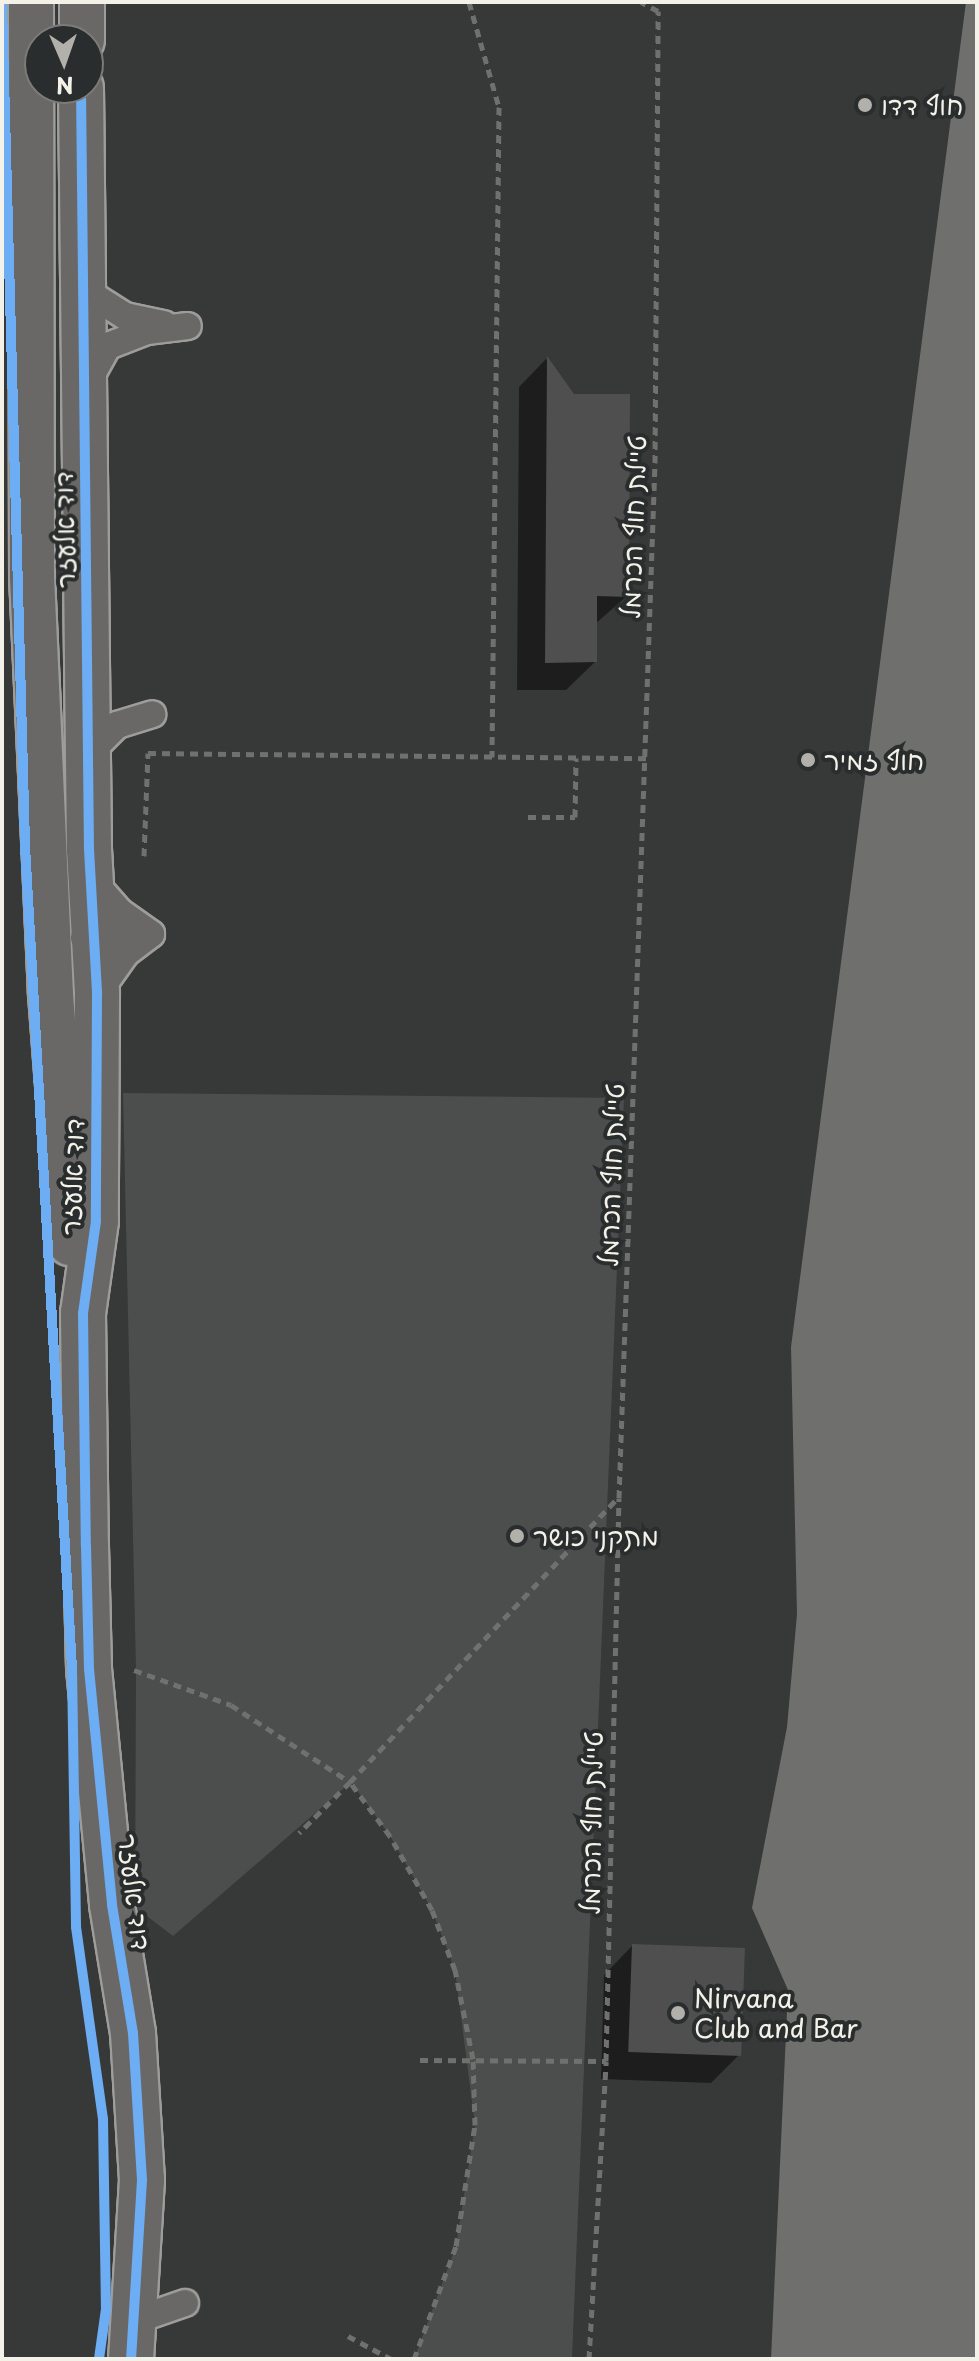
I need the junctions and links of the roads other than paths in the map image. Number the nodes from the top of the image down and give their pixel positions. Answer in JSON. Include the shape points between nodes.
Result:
{"nodes":[{"id":1,"x":31,"y":2,"type":"edge"},
{"id":2,"x":82,"y":2,"type":"edge"},
{"id":3,"x":82,"y":24,"type":"edge"},
{"id":4,"x":81,"y":104,"type":"edge"},
{"id":5,"x":84,"y":290,"type":"junction"},
{"id":6,"x":83,"y":396,"type":"junction"},
{"id":7,"x":152,"y":714,"type":"dead end"},
{"id":8,"x":89,"y":753,"type":"junction"},
{"id":9,"x":45,"y":868,"type":"junction"},
{"id":10,"x":90,"y":878,"type":"junction"},
{"id":11,"x":96,"y":934,"type":"junction"},
{"id":12,"x":151,"y":934,"type":"junction"},
{"id":13,"x":97,"y":994,"type":"junction"},
{"id":14,"x":56,"y":1047,"type":"junction"},
{"id":15,"x":83,"y":1313,"type":"junction"},
{"id":16,"x":185,"y":2303,"type":"dead end"},
{"id":17,"x":132,"y":2340,"type":"edge"}],
"edges":[{"from":1,"to":9,"type":"street","name":"דוד אלעזר","via":[[32,577]]},
{"from":2,"to":3,"type":"street"},
{"from":4,"to":5,"type":"street","name":"דוד אלעזר"},
{"from":5,"to":6,"type":"street","name":"דוד אלעזר"},
{"from":5,"to":6,"type":"lane","via":[[125,316],[188,326],[147,331],[108,346]]},
{"from":6,"to":8,"type":"street","name":"דוד אלעזר"},
{"from":7,"to":8,"type":"lane","via":[[117,725]]},
{"from":8,"to":10,"type":"street","name":"דוד אלעזר"},
{"from":9,"to":11,"type":"lane","via":[[55,896],[77,922]]},
{"from":9,"to":14,"type":"street","name":"דוד אלעזר"},
{"from":10,"to":11,"type":"street","name":"דוד אלעזר"},
{"from":10,"to":12,"type":"lane","via":[[120,912]]},
{"from":11,"to":12,"type":"lane"},
{"from":11,"to":13,"type":"street","name":"דוד אלעזר"},
{"from":11,"to":14,"type":"lane","via":[[77,942],[66,964]]},
{"from":12,"to":13,"type":"lane","via":[[126,953]]},
{"from":13,"to":15,"type":"street","name":"דוד אלעזר","via":[[96,1221]]},
{"from":14,"to":15,"type":"street","name":"דוד אלעזר","via":[[69,1239]]},
{"from":15,"to":17,"type":"street","name":"דוד אלעזר","via":[[89,1669],[112,1905],[133,2033],[142,2180]]},
{"from":16,"to":17,"type":"lane"}]}
